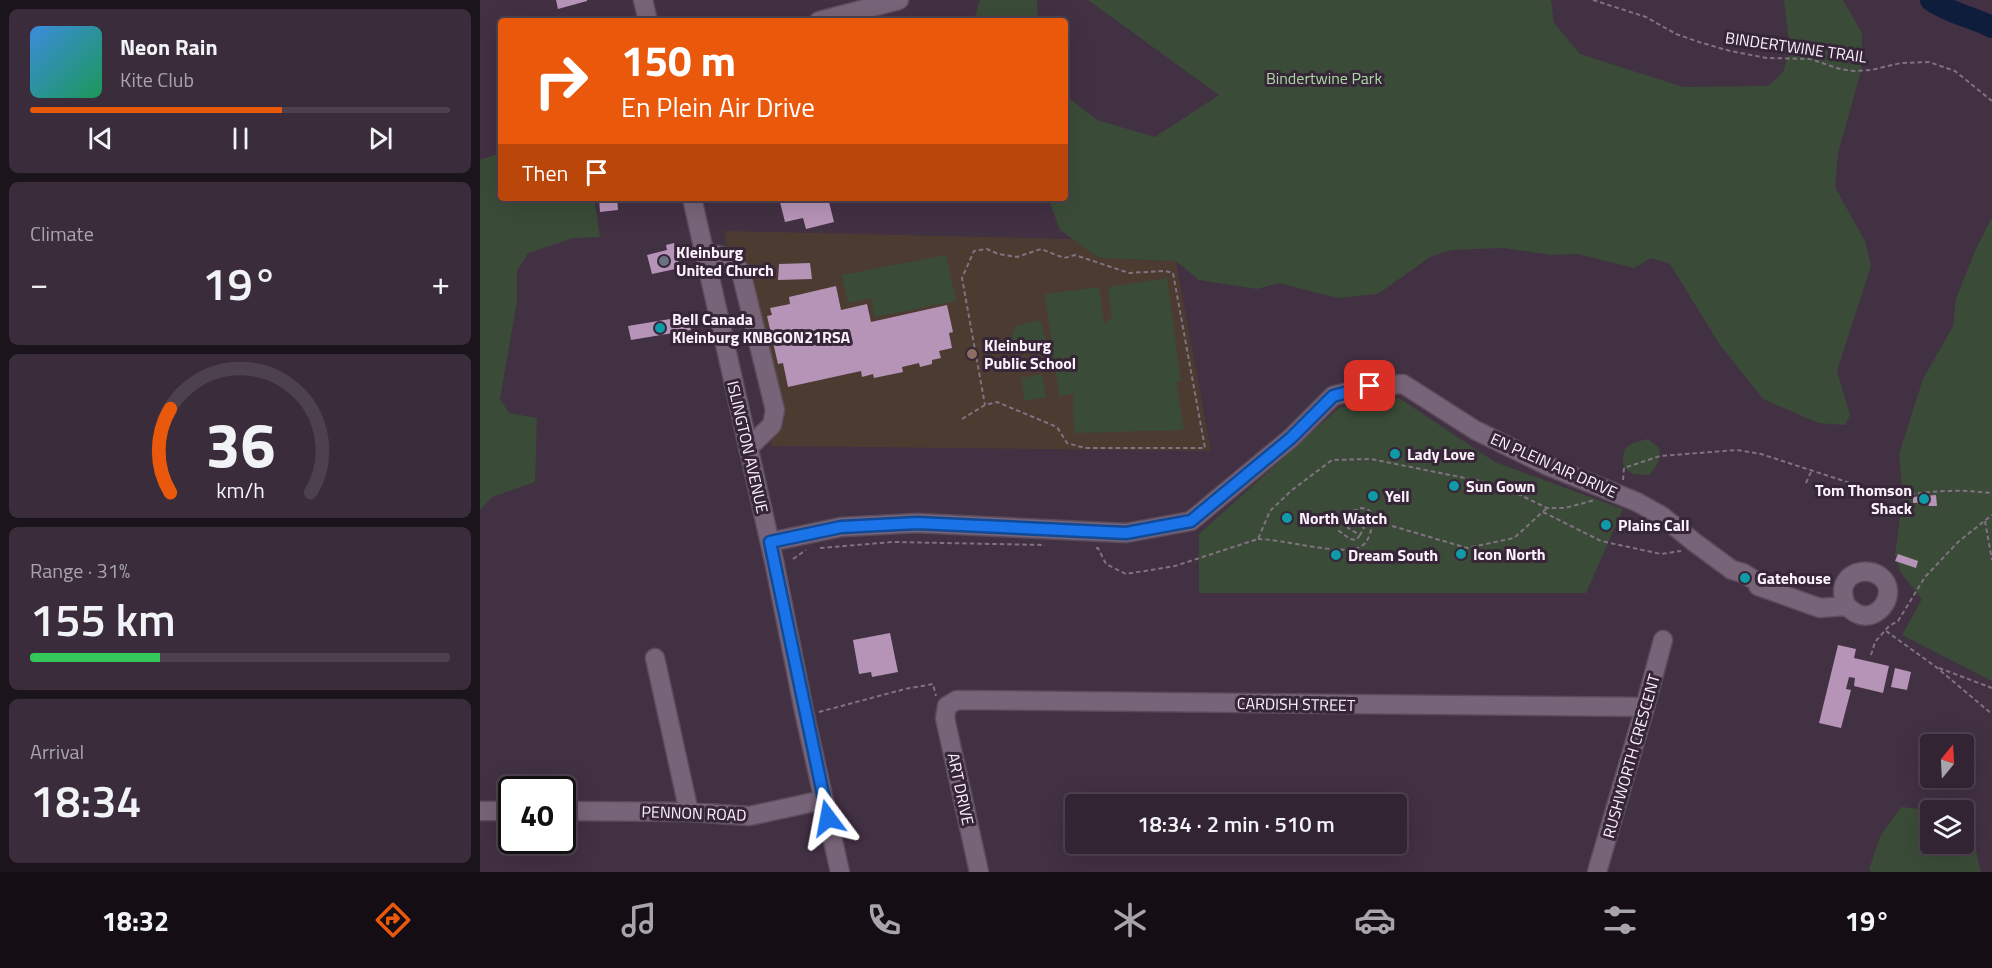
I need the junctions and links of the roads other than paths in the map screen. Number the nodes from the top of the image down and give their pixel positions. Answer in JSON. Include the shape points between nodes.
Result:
{"nodes":[{"id":1,"x":643,"y":0,"type":"edge"},
{"id":2,"x":899,"y":0,"type":"edge"},
{"id":3,"x":873,"y":4,"type":"edge"},
{"id":4,"x":647,"y":18,"type":"edge"},
{"id":5,"x":829,"y":18,"type":"edge"},
{"id":6,"x":693,"y":201,"type":"edge"},
{"id":7,"x":704,"y":252,"type":"junction"},
{"id":8,"x":748,"y":448,"type":"junction"},
{"id":9,"x":770,"y":542,"type":"junction"},
{"id":10,"x":1846,"y":606,"type":"dead end"},
{"id":11,"x":1663,"y":640,"type":"dead end"},
{"id":12,"x":655,"y":658,"type":"dead end"},
{"id":13,"x":947,"y":705,"type":"joint"},
{"id":14,"x":1646,"y":707,"type":"junction"},
{"id":15,"x":824,"y":800,"type":"junction"},
{"id":16,"x":480,"y":811,"type":"edge"},
{"id":17,"x":498,"y":811,"type":"edge"},
{"id":18,"x":576,"y":811,"type":"edge"},
{"id":19,"x":689,"y":812,"type":"junction"},
{"id":20,"x":840,"y":872,"type":"edge"},
{"id":21,"x":979,"y":872,"type":"edge"},
{"id":22,"x":1597,"y":872,"type":"edge"}],
"edges":[{"from":1,"to":4,"type":"street"},
{"from":2,"to":3,"type":"street"},
{"from":3,"to":5,"type":"street"},
{"from":6,"to":7,"type":"street","name":"ISLINGTON AVENUE"},
{"from":7,"to":8,"type":"street","name":"ISLINGTON AVENUE"},
{"from":7,"to":8,"type":"street","via":[[729,258],[741,272],[776,410],[772,425]]},
{"from":8,"to":9,"type":"street","name":"ISLINGTON AVENUE"},
{"from":9,"to":10,"type":"street","name":"EN PLEIN AIR DRIVE","via":[[841,527],[917,523],[1126,533],[1191,521],[1291,438],[1333,396],[1370,386],[1402,384],[1475,430],[1662,516],[1732,570],[1769,589],[1820,608]]},
{"from":9,"to":15,"type":"street","name":"ISLINGTON AVENUE"},
{"from":11,"to":14,"type":"street","name":"RUSHWORTH CRESCENT"},
{"from":12,"to":19,"type":"street"},
{"from":13,"to":14,"type":"street","name":"CARDISH STREET","via":[[957,700]]},
{"from":13,"to":21,"type":"street","name":"ART DRIVE","via":[[945,718]]},
{"from":14,"to":22,"type":"street","name":"RUSHWORTH CRESCENT"},
{"from":15,"to":19,"type":"street","name":"PENNON ROAD","via":[[749,816]]},
{"from":15,"to":20,"type":"street","name":"ISLINGTON AVENUE"},
{"from":16,"to":17,"type":"street"},
{"from":18,"to":19,"type":"street","name":"PENNON ROAD"}]}
